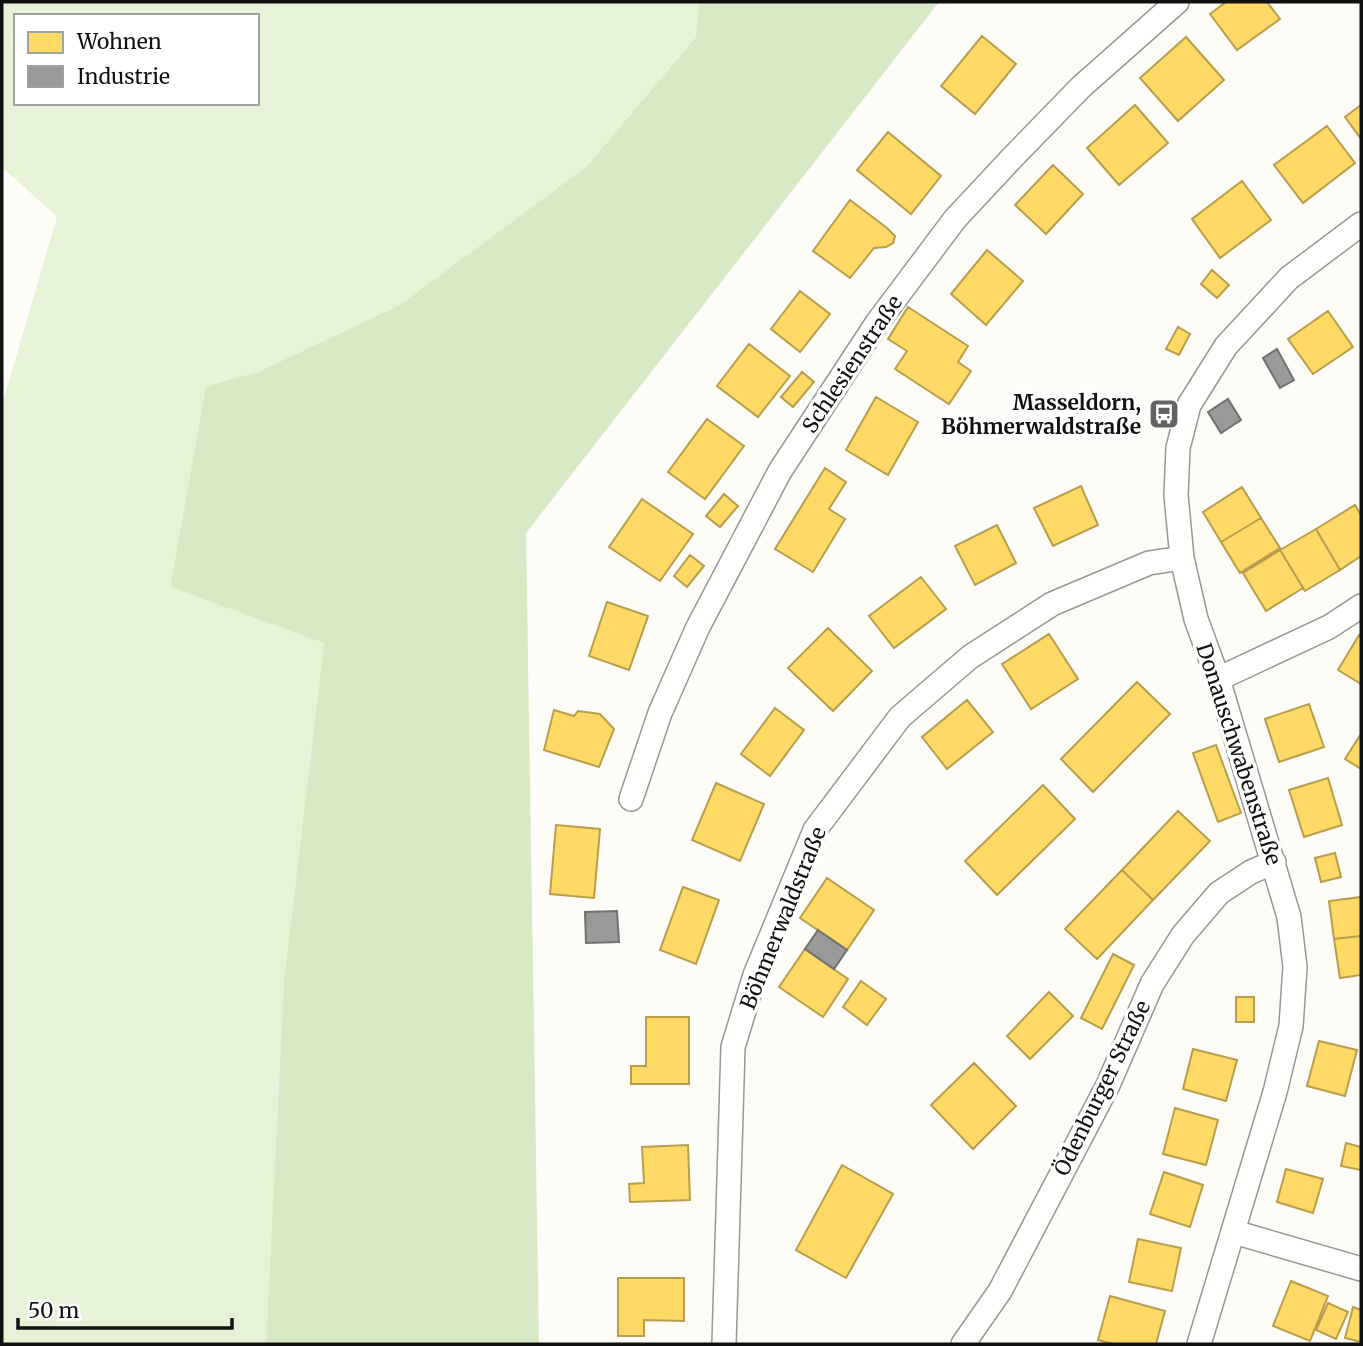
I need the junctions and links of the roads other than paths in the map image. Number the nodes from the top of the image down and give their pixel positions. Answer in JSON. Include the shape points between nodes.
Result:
{"nodes":[{"id":1,"x":1177,"y":2,"type":"edge"},
{"id":2,"x":1361,"y":224,"type":"edge"},
{"id":3,"x":1182,"y":558,"type":"junction"},
{"id":4,"x":1361,"y":606,"type":"edge"},
{"id":5,"x":1217,"y":679,"type":"junction"},
{"id":6,"x":631,"y":799,"type":"dead end"},
{"id":7,"x":1274,"y":862,"type":"junction"},
{"id":8,"x":1234,"y":1232,"type":"junction"},
{"id":9,"x":1361,"y":1269,"type":"edge"},
{"id":10,"x":724,"y":1344,"type":"edge"},
{"id":11,"x":963,"y":1344,"type":"edge"},
{"id":12,"x":1199,"y":1344,"type":"edge"}],
"edges":[{"from":1,"to":6,"type":"street","name":"Schlesienstraße","via":[[1081,87],[965,209],[877,323],[780,471],[698,627],[660,713]]},
{"from":2,"to":3,"type":"street","name":"Donauschwabenstraße","via":[[1289,278],[1226,346],[1189,405],[1178,448],[1176,495]]},
{"from":3,"to":5,"type":"street","name":"Donauschwabenstraße","via":[[1196,619]]},
{"from":3,"to":10,"type":"street","name":"Böhmerwaldstraße","via":[[1149,563],[1052,604],[970,656],[900,717],[815,830],[755,975],[733,1047]]},
{"from":4,"to":5,"type":"street","via":[[1329,627]]},
{"from":5,"to":7,"type":"street","name":"Donauschwabenstraße"},
{"from":7,"to":8,"type":"street","name":"Donauschwabenstraße","via":[[1295,967],[1291,1026]]},
{"from":7,"to":11,"type":"street","name":"Ödenburger Straße","via":[[1219,893],[1183,935],[1152,984],[1108,1085],[1007,1279]]},
{"from":8,"to":9,"type":"street"},
{"from":8,"to":12,"type":"street","name":"Donauschwabenstraße"}]}
